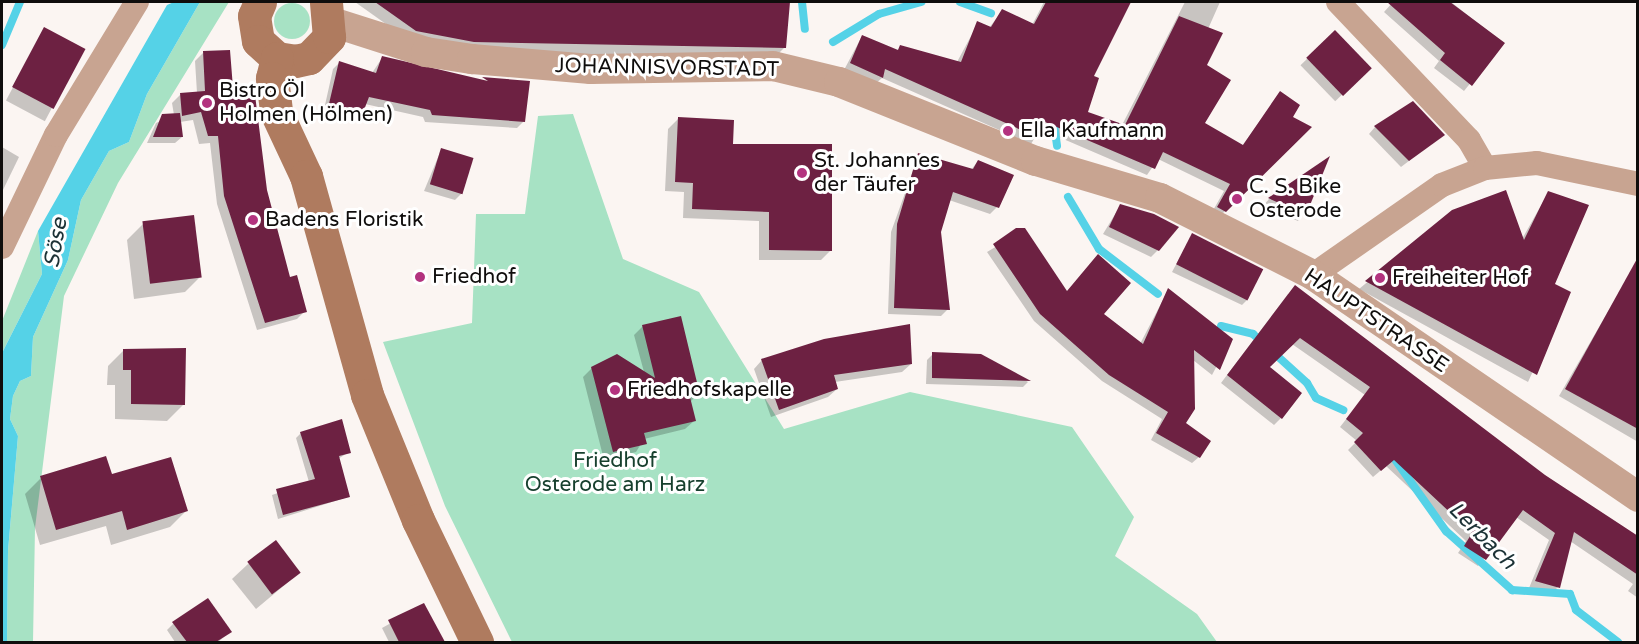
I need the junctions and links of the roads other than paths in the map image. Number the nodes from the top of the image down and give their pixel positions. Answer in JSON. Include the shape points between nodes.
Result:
{"nodes":[{"id":1,"x":137,"y":2,"type":"edge"},
{"id":2,"x":260,"y":2,"type":"edge"},
{"id":3,"x":1338,"y":2,"type":"edge"},
{"id":4,"x":329,"y":12,"type":"edge"},
{"id":5,"x":286,"y":60,"type":"junction"},
{"id":6,"x":1063,"y":168,"type":"joint"},
{"id":7,"x":1485,"y":168,"type":"junction"},
{"id":8,"x":1638,"y":184,"type":"edge"},
{"id":9,"x":2,"y":247,"type":"edge"},
{"id":10,"x":1314,"y":275,"type":"junction"},
{"id":11,"x":1638,"y":497,"type":"edge"},
{"id":12,"x":477,"y":642,"type":"edge"}],
"edges":[{"from":1,"to":9,"type":"street","via":[[56,135]]},
{"from":2,"to":5,"type":"main road","via":[[254,29],[258,41]]},
{"from":3,"to":7,"type":"street","via":[[1469,140]]},
{"from":4,"to":5,"type":"main road","via":[[321,49]]},
{"from":4,"to":6,"type":"street","name":"JOHANNISVORSTADT","via":[[426,52],[484,60],[591,69],[773,66],[839,82]]},
{"from":5,"to":12,"type":"main road","via":[[272,78],[276,112],[306,176],[367,395],[418,520]]},
{"from":6,"to":10,"type":"street","name":"HAUPTSTRASSE","via":[[1160,198]]},
{"from":7,"to":8,"type":"street","via":[[1537,163]]},
{"from":7,"to":10,"type":"street","via":[[1442,185]]},
{"from":10,"to":11,"type":"street","name":"HAUPTSTRASSE"}]}
